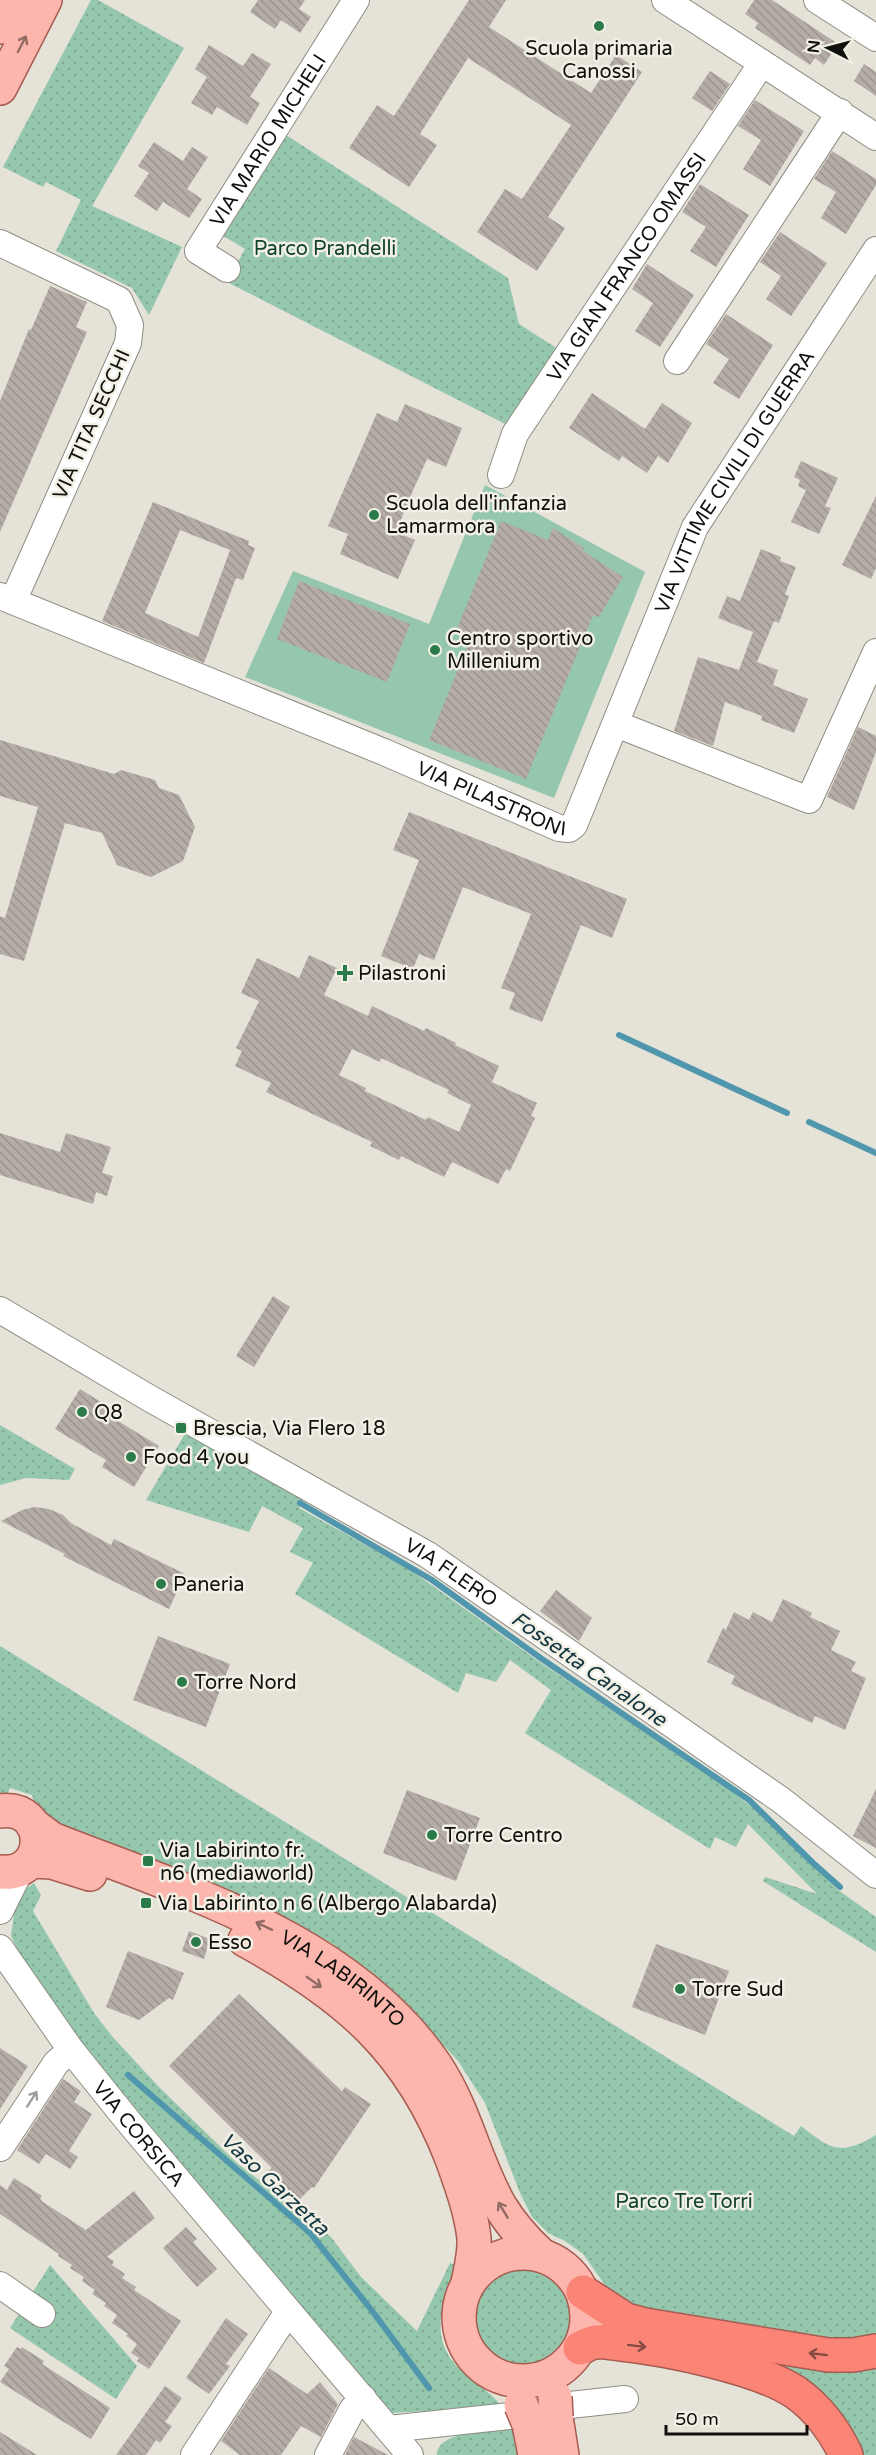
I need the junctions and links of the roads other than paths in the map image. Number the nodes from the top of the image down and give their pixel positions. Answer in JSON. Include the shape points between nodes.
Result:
{"nodes":[{"id":1,"x":16,"y":0,"type":"edge"},
{"id":2,"x":45,"y":0,"type":"edge"},
{"id":3,"x":356,"y":0,"type":"edge"},
{"id":4,"x":665,"y":0,"type":"edge"},
{"id":5,"x":817,"y":0,"type":"edge"},
{"id":6,"x":0,"y":27,"type":"edge"},
{"id":7,"x":876,"y":38,"type":"edge"},
{"id":8,"x":762,"y":63,"type":"junction"},
{"id":9,"x":0,"y":88,"type":"edge"},
{"id":10,"x":840,"y":112,"type":"junction"},
{"id":11,"x":876,"y":137,"type":"edge"},
{"id":12,"x":0,"y":243,"type":"edge"},
{"id":13,"x":876,"y":250,"type":"edge"},
{"id":14,"x":226,"y":269,"type":"dead end"},
{"id":15,"x":677,"y":361,"type":"dead end"},
{"id":16,"x":501,"y":475,"type":"dead end"},
{"id":17,"x":6,"y":599,"type":"edge"},
{"id":18,"x":876,"y":652,"type":"edge"},
{"id":19,"x":616,"y":724,"type":"junction"},
{"id":20,"x":0,"y":1310,"type":"edge"},
{"id":21,"x":0,"y":1811,"type":"edge"},
{"id":22,"x":33,"y":1825,"type":"junction"},
{"id":23,"x":17,"y":1867,"type":"edge"},
{"id":24,"x":876,"y":1875,"type":"edge"},
{"id":25,"x":0,"y":1911,"type":"edge"},
{"id":26,"x":0,"y":1948,"type":"edge"},
{"id":27,"x":71,"y":2050,"type":"junction"},
{"id":28,"x":0,"y":2148,"type":"edge"},
{"id":29,"x":540,"y":2254,"type":"junction"},
{"id":30,"x":468,"y":2283,"type":"junction"},
{"id":31,"x":0,"y":2285,"type":"edge"},
{"id":32,"x":583,"y":2292,"type":"junction"},
{"id":33,"x":288,"y":2312,"type":"junction"},
{"id":34,"x":42,"y":2314,"type":"dead end"},
{"id":35,"x":876,"y":2351,"type":"edge"},
{"id":36,"x":498,"y":2377,"type":"junction"},
{"id":37,"x":363,"y":2398,"type":"junction"},
{"id":38,"x":625,"y":2399,"type":"dead end"},
{"id":39,"x":546,"y":2404,"type":"edge"},
{"id":40,"x":389,"y":2429,"type":"junction"},
{"id":41,"x":194,"y":2455,"type":"edge"},
{"id":42,"x":328,"y":2455,"type":"edge"},
{"id":43,"x":410,"y":2455,"type":"edge"},
{"id":44,"x":562,"y":2455,"type":"edge"},
{"id":45,"x":846,"y":2455,"type":"edge"}],
"edges":[{"from":1,"to":6,"type":"main road"},
{"from":9,"to":2,"type":"main road","one_way":true},
{"from":3,"to":14,"type":"street","name":"VIA MARIO MICHELI","via":[[198,251]]},
{"from":4,"to":8,"type":"street"},
{"from":5,"to":7,"type":"street"},
{"from":8,"to":10,"type":"street"},
{"from":8,"to":16,"type":"street","name":"VIA GIAN FRANCO OMASSI","via":[[515,434]]},
{"from":10,"to":11,"type":"street"},
{"from":10,"to":15,"type":"street"},
{"from":12,"to":17,"type":"street","name":"VIA TITA SECCHI","via":[[119,300],[130,326],[128,343]]},
{"from":13,"to":19,"type":"street","name":"VIA VITTIME CIVILI DI GUERRA","via":[[695,527]]},
{"from":17,"to":19,"type":"street","name":"VIA PILASTRONI","via":[[384,752],[559,828],[574,825]]},
{"from":18,"to":19,"type":"street","via":[[809,800]]},
{"from":20,"to":24,"type":"street","name":"VIA FLERO","via":[[428,1555],[781,1800]]},
{"from":21,"to":22,"type":"main road","via":[[22,1814]]},
{"from":22,"to":23,"type":"main road","via":[[38,1844]]},
{"from":29,"to":22,"type":"main road","name":"VIA LABIRINTO","one_way":true,"via":[[525,2240],[491,2189],[462,2113],[441,2075],[408,2031],[377,2000],[329,1963],[276,1932],[52,1839]]},
{"from":23,"to":25,"type":"street"},
{"from":23,"to":30,"type":"main road","name":"VIA LABIRINTO","one_way":true,"via":[[52,1862],[243,1939],[306,1976],[371,2028],[401,2062],[426,2100],[459,2179],[474,2238]]},
{"from":26,"to":27,"type":"street","name":"VIA CORSICA"},
{"from":28,"to":27,"type":"street","one_way":true,"via":[[56,2063]]},
{"from":27,"to":33,"type":"street","name":"VIA CORSICA"},
{"from":29,"to":30,"type":"main road","name":"VIA LABIRINTO","via":[[507,2254],[492,2260]]},
{"from":29,"to":32,"type":"main road","name":"VIA LABIRINTO","via":[[566,2268]]},
{"from":30,"to":36,"type":"main road","name":"VIA LABIRINTO","via":[[461,2297],[459,2329],[473,2358]]},
{"from":31,"to":34,"type":"street"},
{"from":35,"to":32,"type":"highway","one_way":true,"via":[[828,2355],[645,2325],[626,2320]]},
{"from":32,"to":39,"type":"main road","name":"VIA LABIRINTO","via":[[585,2334]]},
{"from":33,"to":37,"type":"street","name":"VIA CORSICA"},
{"from":33,"to":41,"type":"street"},
{"from":36,"to":39,"type":"main road","name":"VIA LABIRINTO","via":[[511,2390]]},
{"from":36,"to":39,"type":"main road","name":"VIA LABIRINTO","via":[[524,2382],[543,2378]]},
{"from":37,"to":40,"type":"street","name":"VIA CORSICA"},
{"from":37,"to":42,"type":"street","via":[[352,2410]]},
{"from":38,"to":39,"type":"street"},
{"from":39,"to":40,"type":"street"},
{"from":39,"to":44,"type":"main road","name":"VIA LABIRINTO"},
{"from":39,"to":45,"type":"highway","one_way":true,"via":[[596,2342],[655,2349],[751,2372],[795,2392],[830,2426]]},
{"from":40,"to":43,"type":"street","name":"VIA CORSICA"}]}
